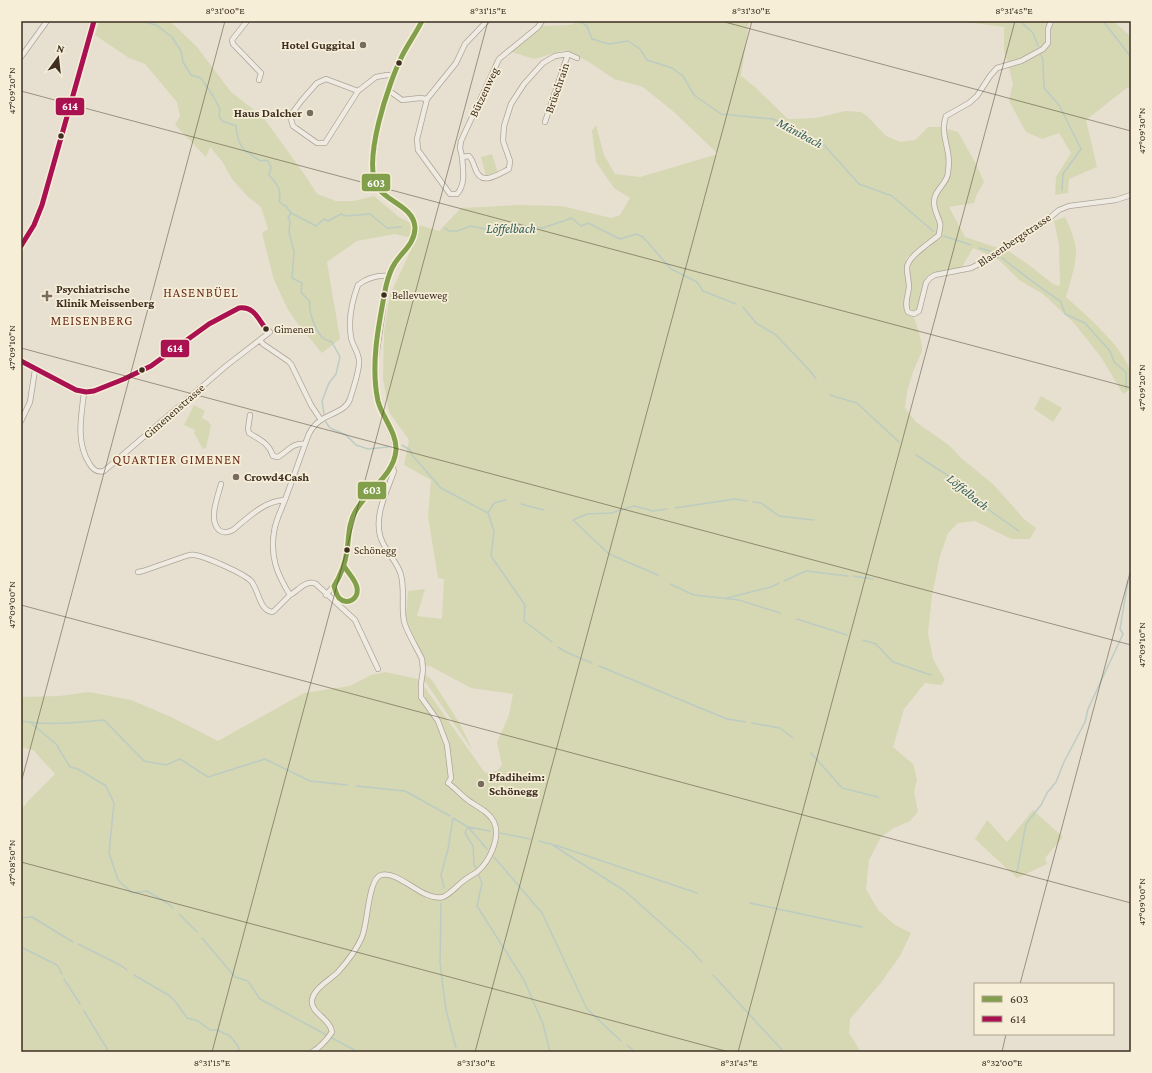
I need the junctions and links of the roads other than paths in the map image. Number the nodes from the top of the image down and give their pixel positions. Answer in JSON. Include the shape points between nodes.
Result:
{"nodes":[{"id":1,"x":46,"y":21,"type":"edge"},
{"id":2,"x":94,"y":21,"type":"edge"},
{"id":3,"x":247,"y":21,"type":"edge"},
{"id":4,"x":422,"y":21,"type":"edge"},
{"id":5,"x":487,"y":21,"type":"edge"},
{"id":6,"x":542,"y":21,"type":"edge"},
{"id":7,"x":1051,"y":21,"type":"edge"},
{"id":8,"x":568,"y":54,"type":"junction"},
{"id":9,"x":21,"y":57,"type":"edge"},
{"id":10,"x":577,"y":58,"type":"dead end"},
{"id":11,"x":394,"y":76,"type":"junction"},
{"id":12,"x":260,"y":80,"type":"dead end"},
{"id":13,"x":388,"y":90,"type":"junction"},
{"id":14,"x":358,"y":91,"type":"junction"},
{"id":15,"x":427,"y":100,"type":"junction"},
{"id":16,"x":545,"y":122,"type":"dead end"},
{"id":17,"x":462,"y":157,"type":"junction"},
{"id":18,"x":1131,"y":195,"type":"edge"},
{"id":19,"x":21,"y":246,"type":"edge"},
{"id":20,"x":389,"y":276,"type":"junction"},
{"id":21,"x":260,"y":340,"type":"junction"},
{"id":22,"x":21,"y":361,"type":"edge"},
{"id":23,"x":35,"y":370,"type":"junction"},
{"id":24,"x":84,"y":393,"type":"junction"},
{"id":25,"x":250,"y":415,"type":"dead end"},
{"id":26,"x":321,"y":420,"type":"junction"},
{"id":27,"x":21,"y":421,"type":"edge"},
{"id":28,"x":305,"y":444,"type":"junction"},
{"id":29,"x":392,"y":466,"type":"junction"},
{"id":30,"x":221,"y":484,"type":"dead end"},
{"id":31,"x":285,"y":500,"type":"junction"},
{"id":32,"x":138,"y":572,"type":"dead end"},
{"id":33,"x":290,"y":595,"type":"junction"},
{"id":34,"x":326,"y":595,"type":"junction"},
{"id":35,"x":378,"y":669,"type":"dead end"},
{"id":36,"x":312,"y":1052,"type":"edge"}],
"edges":[{"from":1,"to":9,"type":"street"},
{"from":2,"to":19,"type":"street","via":[[42,205]]},
{"from":3,"to":12,"type":"street","via":[[232,40],[261,73]]},
{"from":4,"to":11,"type":"street"},
{"from":5,"to":15,"type":"street","via":[[465,44],[456,63]]},
{"from":6,"to":17,"type":"street","name":"Bützenweg","via":[[499,58],[461,141]]},
{"from":7,"to":18,"type":"street","name":"Blasenbergstrasse","via":[[1048,43],[1043,49],[1021,61],[997,68],[977,96],[946,116],[944,131],[948,173],[947,180],[936,194],[934,202],[940,224],[939,235],[908,262],[908,312],[914,314],[919,311],[926,283],[935,275],[971,268],[997,255],[1059,210]]},
{"from":8,"to":10,"type":"street","name":"Brüschrain"},
{"from":8,"to":16,"type":"street","name":"Brüschrain"},
{"from":8,"to":17,"type":"street","name":"Brüschrain","via":[[555,56],[544,64],[524,84],[511,104],[504,126],[503,141],[510,161],[509,169],[490,178],[484,178],[479,175],[469,156]]},
{"from":11,"to":13,"type":"street"},
{"from":11,"to":14,"type":"street","via":[[376,77]]},
{"from":13,"to":15,"type":"street","via":[[402,100]]},
{"from":13,"to":20,"type":"street","via":[[373,160],[373,177],[383,193],[411,215],[415,227],[411,243]]},
{"from":14,"to":14,"type":"street","via":[[325,143],[317,143],[293,126],[290,116],[317,83],[326,79]]},
{"from":15,"to":17,"type":"street","via":[[417,139],[418,150],[450,194],[457,194],[462,189]]},
{"from":20,"to":26,"type":"street","via":[[380,275],[358,286],[352,303],[350,323],[351,338],[358,352],[359,364],[350,400],[346,406]]},
{"from":20,"to":29,"type":"street","via":[[376,358],[376,388],[396,449]]},
{"from":21,"to":24,"type":"street","via":[[270,332],[251,309],[239,308],[198,332],[142,371],[96,391]]},
{"from":21,"to":24,"type":"street","name":"Gimenenstrasse","via":[[100,472],[94,470],[81,442]]},
{"from":21,"to":26,"type":"street","via":[[291,364]]},
{"from":22,"to":23,"type":"street"},
{"from":23,"to":24,"type":"street"},
{"from":23,"to":27,"type":"street","via":[[30,402]]},
{"from":25,"to":28,"type":"street","via":[[249,433],[266,443],[271,448],[273,456],[278,457],[299,443]]},
{"from":26,"to":28,"type":"street","via":[[312,428]]},
{"from":28,"to":31,"type":"street"},
{"from":29,"to":34,"type":"street","via":[[356,509],[351,522],[344,566],[334,586]]},
{"from":29,"to":36,"type":"street","via":[[394,471],[381,509],[379,533],[400,573],[404,592],[404,622],[422,659],[421,697],[438,721],[447,745],[451,778],[448,783],[489,815],[494,822],[495,838],[485,863],[447,895],[433,897],[387,875],[375,879],[366,924],[356,949],[313,997],[311,1003],[314,1009],[328,1022],[332,1032],[326,1042]]},
{"from":30,"to":31,"type":"street","via":[[214,518],[222,532],[228,533],[233,530],[267,504]]},
{"from":31,"to":33,"type":"street","via":[[274,531],[273,548],[276,571]]},
{"from":32,"to":33,"type":"street","via":[[193,554],[246,576],[254,584],[267,611],[274,611]]},
{"from":33,"to":34,"type":"street","via":[[306,583],[312,582]]},
{"from":34,"to":35,"type":"street","via":[[355,620]]}]}
